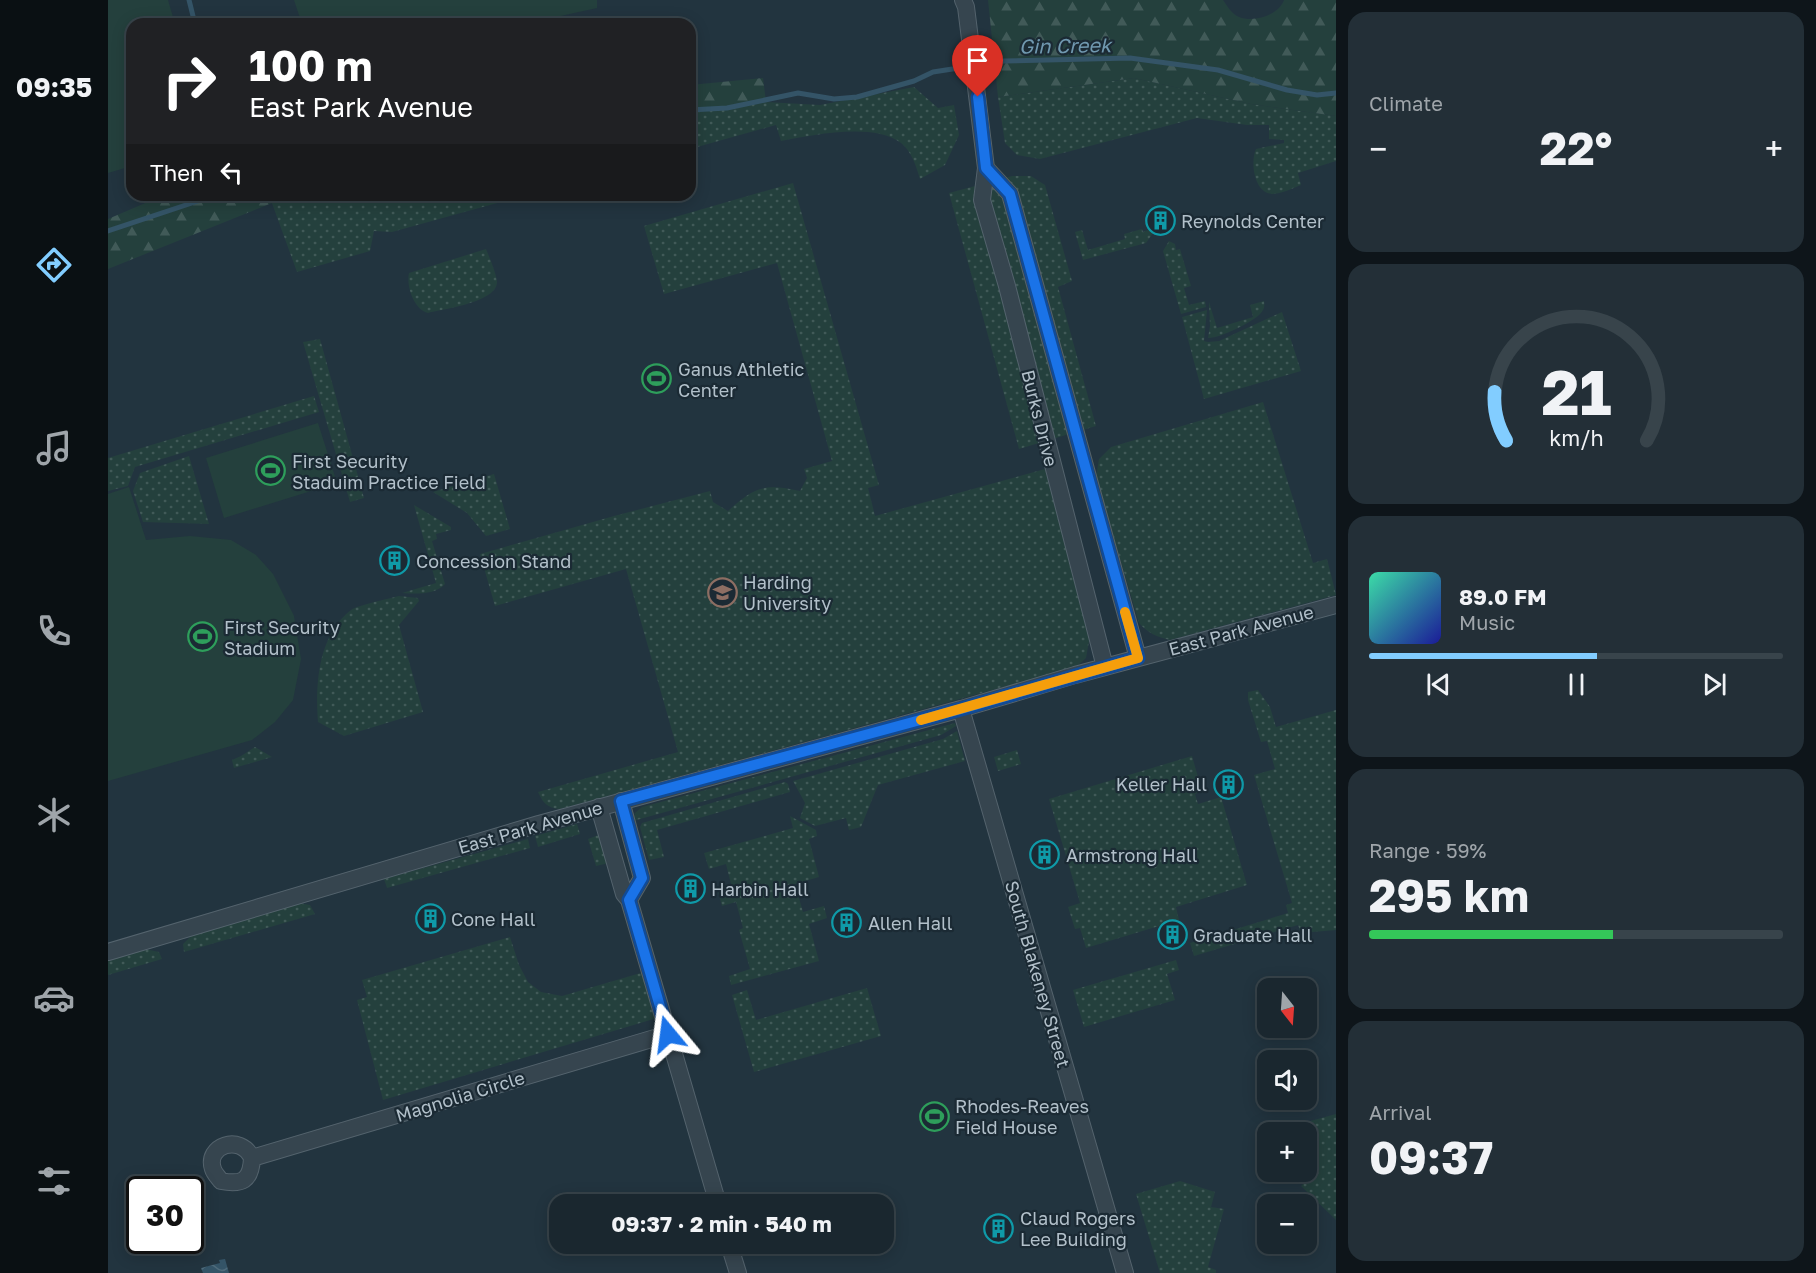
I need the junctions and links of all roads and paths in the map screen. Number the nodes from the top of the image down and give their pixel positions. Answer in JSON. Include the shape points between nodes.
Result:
{"nodes":[{"id":1,"x":966,"y":2,"type":"edge"},
{"id":2,"x":986,"y":168,"type":"junction"},
{"id":3,"x":1336,"y":605,"type":"edge"},
{"id":4,"x":1138,"y":658,"type":"junction"},
{"id":5,"x":1105,"y":667,"type":"junction"},
{"id":6,"x":961,"y":709,"type":"junction"},
{"id":7,"x":610,"y":804,"type":"junction"},
{"id":8,"x":632,"y":896,"type":"junction"},
{"id":9,"x":108,"y":951,"type":"edge"},
{"id":10,"x":668,"y":1034,"type":"junction"},
{"id":11,"x":252,"y":1158,"type":"dead end"},
{"id":12,"x":715,"y":1194,"type":"edge"},
{"id":13,"x":732,"y":1254,"type":"edge"},
{"id":14,"x":738,"y":1273,"type":"edge"},
{"id":15,"x":1125,"y":1273,"type":"edge"}],
"edges":[{"from":1,"to":2,"type":"street","name":"Burks Drive"},
{"from":2,"to":4,"type":"street","name":"Burks Drive","via":[[1010,194]]},
{"from":2,"to":5,"type":"street","name":"Burks Drive","via":[[982,200]]},
{"from":3,"to":4,"type":"street","name":"East Park Avenue"},
{"from":4,"to":5,"type":"street","name":"East Park Avenue"},
{"from":5,"to":6,"type":"street","name":"East Park Avenue"},
{"from":6,"to":7,"type":"street","name":"East Park Avenue"},
{"from":6,"to":15,"type":"street","name":"South Blakeney Street"},
{"from":7,"to":8,"type":"street","via":[[624,894]]},
{"from":7,"to":8,"type":"street","via":[[642,878]]},
{"from":7,"to":9,"type":"street","name":"East Park Avenue"},
{"from":8,"to":10,"type":"street"},
{"from":10,"to":11,"type":"street","name":"Magnolia Circle"},
{"from":10,"to":12,"type":"street"},
{"from":13,"to":14,"type":"street"}]}
